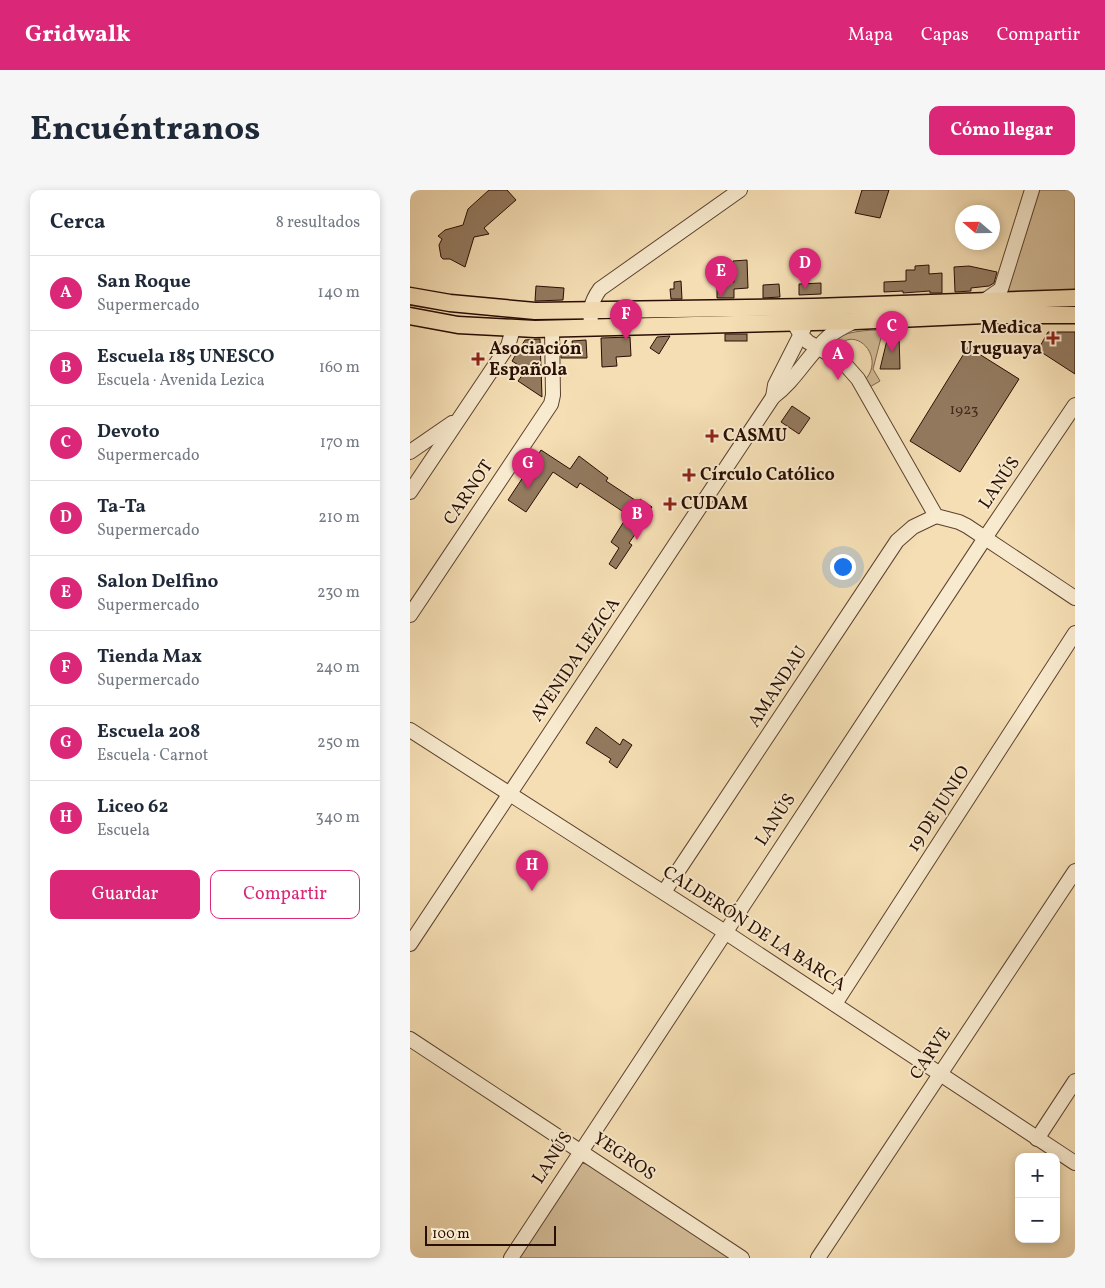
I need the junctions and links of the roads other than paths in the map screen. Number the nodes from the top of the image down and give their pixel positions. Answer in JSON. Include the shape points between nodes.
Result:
{"nodes":[{"id":1,"x":740,"y":190,"type":"edge"},
{"id":2,"x":1032,"y":190,"type":"edge"},
{"id":3,"x":410,"y":296,"type":"edge"},
{"id":4,"x":1075,"y":298,"type":"edge"},
{"id":5,"x":984,"y":301,"type":"junction"},
{"id":6,"x":1075,"y":308,"type":"edge"},
{"id":7,"x":590,"y":310,"type":"junction"},
{"id":8,"x":1052,"y":315,"type":"junction"},
{"id":9,"x":1075,"y":315,"type":"edge"},
{"id":10,"x":410,"y":316,"type":"edge"},
{"id":11,"x":804,"y":321,"type":"junction"},
{"id":12,"x":855,"y":321,"type":"junction"},
{"id":13,"x":591,"y":327,"type":"junction"},
{"id":14,"x":552,"y":328,"type":"junction"},
{"id":15,"x":513,"y":329,"type":"junction"},
{"id":16,"x":818,"y":348,"type":"junction"},
{"id":17,"x":773,"y":397,"type":"junction"},
{"id":18,"x":1075,"y":405,"type":"edge"},
{"id":19,"x":459,"y":418,"type":"junction"},
{"id":20,"x":410,"y":452,"type":"edge"},
{"id":21,"x":410,"y":492,"type":"edge"},
{"id":22,"x":936,"y":516,"type":"junction"},
{"id":23,"x":985,"y":538,"type":"junction"},
{"id":24,"x":1075,"y":598,"type":"edge"},
{"id":25,"x":410,"y":615,"type":"edge"},
{"id":26,"x":1075,"y":633,"type":"edge"},
{"id":27,"x":410,"y":730,"type":"edge"},
{"id":28,"x":508,"y":794,"type":"junction"},
{"id":29,"x":1075,"y":871,"type":"edge"},
{"id":30,"x":664,"y":892,"type":"junction"},
{"id":31,"x":725,"y":932,"type":"junction"},
{"id":32,"x":410,"y":944,"type":"edge"},
{"id":33,"x":835,"y":1004,"type":"junction"},
{"id":34,"x":410,"y":1039,"type":"edge"},
{"id":35,"x":940,"y":1074,"type":"junction"},
{"id":36,"x":1075,"y":1081,"type":"edge"},
{"id":37,"x":1038,"y":1138,"type":"junction"},
{"id":38,"x":580,"y":1151,"type":"junction"},
{"id":39,"x":1075,"y":1163,"type":"edge"},
{"id":40,"x":510,"y":1258,"type":"edge"},
{"id":41,"x":742,"y":1258,"type":"edge"},
{"id":42,"x":818,"y":1258,"type":"edge"}],
"edges":[{"from":1,"to":7,"type":"street","via":[[600,290]]},
{"from":2,"to":5,"type":"street","via":[[1001,288]]},
{"from":3,"to":7,"type":"main road","via":[[514,309]]},
{"from":4,"to":5,"type":"main road"},
{"from":5,"to":11,"type":"main road"},
{"from":6,"to":8,"type":"main road","via":[[1058,308]]},
{"from":7,"to":11,"type":"main road"},
{"from":7,"to":13,"type":"street"},
{"from":8,"to":9,"type":"main road"},
{"from":8,"to":12,"type":"main road"},
{"from":10,"to":15,"type":"main road","via":[[458,325]]},
{"from":11,"to":12,"type":"main road"},
{"from":11,"to":13,"type":"main road"},
{"from":11,"to":16,"type":"street"},
{"from":11,"to":17,"type":"street","name":"AVENIDA LEZICA","via":[[775,385]]},
{"from":12,"to":16,"type":"street","name":"AVENIDA LEZICA","via":[[838,329]]},
{"from":13,"to":14,"type":"main road"},
{"from":14,"to":15,"type":"main road"},
{"from":14,"to":25,"type":"street","name":"CARNOT","via":[[550,404]]},
{"from":15,"to":19,"type":"street","via":[[508,346]]},
{"from":16,"to":17,"type":"street","name":"AVENIDA LEZICA","via":[[783,390]]},
{"from":16,"to":22,"type":"street","via":[[843,362],[858,379]]},
{"from":17,"to":28,"type":"street","name":"AVENIDA LEZICA"},
{"from":18,"to":23,"type":"street","name":"LANÚS"},
{"from":19,"to":20,"type":"street"},
{"from":19,"to":21,"type":"street"},
{"from":22,"to":23,"type":"street","via":[[959,522]]},
{"from":22,"to":30,"type":"street","name":"AMANDAU","via":[[913,527],[897,541]]},
{"from":23,"to":24,"type":"street"},
{"from":23,"to":31,"type":"street","name":"LANÚS"},
{"from":26,"to":33,"type":"street","name":"19 DE JUNIO"},
{"from":27,"to":28,"type":"street","name":"CALDERÓN DE LA BARCA"},
{"from":28,"to":30,"type":"street","name":"CALDERÓN DE LA BARCA"},
{"from":28,"to":32,"type":"street","name":"AVENIDA LEZICA"},
{"from":29,"to":35,"type":"street","name":"CARVE"},
{"from":30,"to":31,"type":"street","name":"CALDERÓN DE LA BARCA"},
{"from":31,"to":33,"type":"street","name":"CALDERÓN DE LA BARCA"},
{"from":31,"to":38,"type":"street","name":"LANÚS"},
{"from":33,"to":35,"type":"street","name":"CALDERÓN DE LA BARCA"},
{"from":34,"to":38,"type":"street","name":"YEGROS"},
{"from":35,"to":37,"type":"street","name":"CALDERÓN DE LA BARCA"},
{"from":35,"to":42,"type":"street","name":"CARVE"},
{"from":36,"to":37,"type":"street"},
{"from":37,"to":39,"type":"street","name":"CALDERÓN DE LA BARCA"},
{"from":38,"to":40,"type":"street","name":"LANÚS"},
{"from":38,"to":41,"type":"street","name":"YEGROS"}]}
